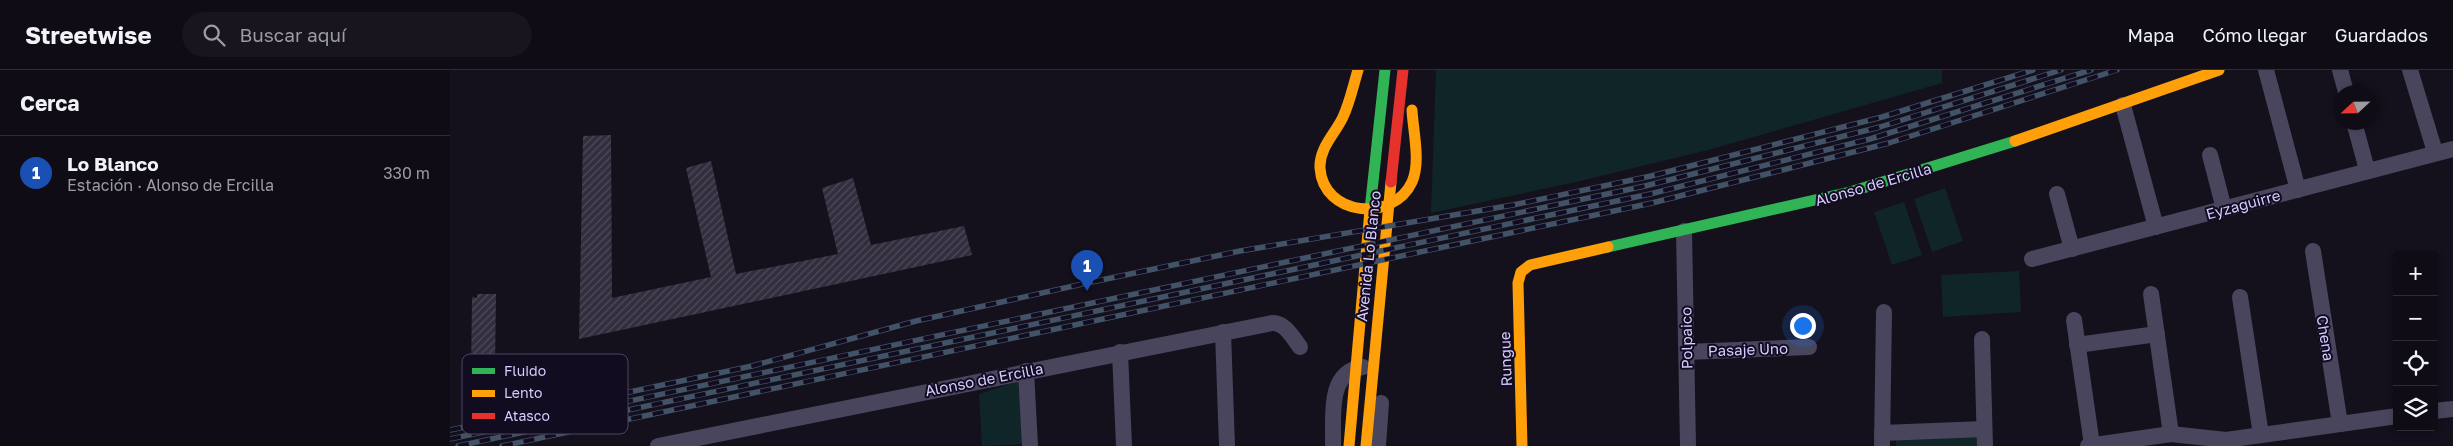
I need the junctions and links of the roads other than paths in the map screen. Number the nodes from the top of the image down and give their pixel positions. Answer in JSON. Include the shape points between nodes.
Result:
{"nodes":[{"id":1,"x":1358,"y":70,"type":"edge"},
{"id":2,"x":1385,"y":70,"type":"edge"},
{"id":3,"x":1403,"y":70,"type":"edge"},
{"id":4,"x":1414,"y":70,"type":"edge"},
{"id":5,"x":2219,"y":70,"type":"edge"},
{"id":6,"x":2266,"y":70,"type":"edge"},
{"id":7,"x":2340,"y":70,"type":"edge"},
{"id":8,"x":2410,"y":70,"type":"edge"},
{"id":9,"x":1413,"y":85,"type":"dead end"},
{"id":10,"x":2344,"y":85,"type":"edge"},
{"id":11,"x":1412,"y":101,"type":"dead end"},
{"id":12,"x":2122,"y":105,"type":"junction"},
{"id":13,"x":2356,"y":130,"type":"edge"},
{"id":14,"x":2453,"y":149,"type":"edge"},
{"id":15,"x":2435,"y":152,"type":"junction"},
{"id":16,"x":2210,"y":155,"type":"dead end"},
{"id":17,"x":2367,"y":170,"type":"junction"},
{"id":18,"x":2298,"y":190,"type":"junction"},
{"id":19,"x":2057,"y":194,"type":"dead end"},
{"id":20,"x":2224,"y":209,"type":"junction"},
{"id":21,"x":2156,"y":227,"type":"junction"},
{"id":22,"x":1684,"y":231,"type":"junction"},
{"id":23,"x":2072,"y":249,"type":"junction"},
{"id":24,"x":2313,"y":251,"type":"dead end"},
{"id":25,"x":2032,"y":260,"type":"dead end"},
{"id":26,"x":1521,"y":272,"type":"joint"},
{"id":27,"x":2152,"y":294,"type":"dead end"},
{"id":28,"x":2240,"y":297,"type":"dead end"},
{"id":29,"x":1884,"y":312,"type":"dead end"},
{"id":30,"x":2074,"y":320,"type":"dead end"},
{"id":31,"x":1385,"y":326,"type":"dead end"},
{"id":32,"x":1223,"y":332,"type":"junction"},
{"id":33,"x":2157,"y":334,"type":"junction"},
{"id":34,"x":1982,"y":339,"type":"dead end"},
{"id":35,"x":2078,"y":345,"type":"junction"},
{"id":36,"x":1300,"y":347,"type":"dead end"},
{"id":37,"x":1809,"y":347,"type":"dead end"},
{"id":38,"x":1120,"y":352,"type":"junction"},
{"id":39,"x":1687,"y":352,"type":"junction"},
{"id":40,"x":1026,"y":371,"type":"junction"},
{"id":41,"x":1382,"y":378,"type":"junction"},
{"id":42,"x":2453,"y":409,"type":"edge"},
{"id":43,"x":2438,"y":411,"type":"edge"},
{"id":44,"x":2393,"y":417,"type":"edge"},
{"id":45,"x":2340,"y":424,"type":"junction"},
{"id":46,"x":1984,"y":428,"type":"junction"},
{"id":47,"x":2171,"y":434,"type":"junction"},
{"id":48,"x":2261,"y":436,"type":"junction"},
{"id":49,"x":1882,"y":440,"type":"edge"},
{"id":50,"x":702,"y":441,"type":"edge"},
{"id":51,"x":2092,"y":445,"type":"edge"},
{"id":52,"x":658,"y":446,"type":"edge"},
{"id":53,"x":1030,"y":446,"type":"edge"},
{"id":54,"x":1124,"y":446,"type":"edge"},
{"id":55,"x":1227,"y":446,"type":"edge"},
{"id":56,"x":1332,"y":446,"type":"edge"},
{"id":57,"x":1349,"y":446,"type":"edge"},
{"id":58,"x":1366,"y":446,"type":"edge"},
{"id":59,"x":1378,"y":446,"type":"edge"},
{"id":60,"x":1522,"y":446,"type":"edge"},
{"id":61,"x":1688,"y":446,"type":"edge"},
{"id":62,"x":1985,"y":446,"type":"edge"},
{"id":63,"x":2088,"y":446,"type":"edge"}],
"edges":[{"from":1,"to":11,"type":"main road","via":[[1347,108],[1337,129],[1322,148],[1321,177],[1329,196],[1339,204],[1357,210],[1379,208],[1394,202],[1407,190],[1414,170]]},
{"from":2,"to":57,"type":"main road","name":"Avenida Lo Blanco"},
{"from":3,"to":58,"type":"main road","name":"Avenida Lo Blanco"},
{"from":4,"to":9,"type":"main road"},
{"from":5,"to":12,"type":"main road","name":"Alonso de Ercilla"},
{"from":6,"to":18,"type":"street"},
{"from":7,"to":10,"type":"street"},
{"from":8,"to":15,"type":"street"},
{"from":12,"to":21,"type":"street"},
{"from":12,"to":22,"type":"main road","name":"Alonso de Ercilla","via":[[1875,185]]},
{"from":13,"to":17,"type":"street"},
{"from":14,"to":15,"type":"street","name":"Eyzaguirre"},
{"from":15,"to":17,"type":"street","name":"Eyzaguirre"},
{"from":16,"to":20,"type":"street"},
{"from":17,"to":18,"type":"street","name":"Eyzaguirre"},
{"from":18,"to":20,"type":"street","name":"Eyzaguirre"},
{"from":19,"to":23,"type":"street"},
{"from":20,"to":21,"type":"street","name":"Eyzaguirre"},
{"from":21,"to":23,"type":"street","name":"Eyzaguirre"},
{"from":22,"to":26,"type":"main road","name":"Alonso de Ercilla","via":[[1535,263]]},
{"from":22,"to":39,"type":"street","name":"Polpaico"},
{"from":23,"to":25,"type":"street","name":"Eyzaguirre"},
{"from":24,"to":45,"type":"street","name":"Chena"},
{"from":26,"to":60,"type":"main road","name":"Rungue","via":[[1518,289]]},
{"from":27,"to":33,"type":"street"},
{"from":28,"to":48,"type":"street"},
{"from":29,"to":49,"type":"street"},
{"from":30,"to":35,"type":"street"},
{"from":31,"to":41,"type":"street"},
{"from":32,"to":36,"type":"street","name":"Alonso de Ercilla","via":[[1278,322]]},
{"from":32,"to":38,"type":"street","name":"Alonso de Ercilla"},
{"from":32,"to":55,"type":"street"},
{"from":33,"to":35,"type":"street"},
{"from":33,"to":47,"type":"street"},
{"from":34,"to":46,"type":"street"},
{"from":35,"to":51,"type":"street"},
{"from":37,"to":39,"type":"street","name":"Pasaje Uno"},
{"from":38,"to":40,"type":"street","name":"Alonso de Ercilla"},
{"from":38,"to":54,"type":"street"},
{"from":39,"to":61,"type":"street","name":"Polpaico"},
{"from":40,"to":50,"type":"street","name":"Alonso de Ercilla"},
{"from":40,"to":53,"type":"street"},
{"from":41,"to":56,"type":"street","via":[[1365,367],[1354,368],[1341,378],[1336,386]]},
{"from":41,"to":59,"type":"street"},
{"from":42,"to":43,"type":"street"},
{"from":44,"to":45,"type":"street"},
{"from":45,"to":48,"type":"street"},
{"from":46,"to":49,"type":"street"},
{"from":46,"to":62,"type":"street"},
{"from":47,"to":48,"type":"street","via":[[2218,440]]},
{"from":47,"to":51,"type":"street"},
{"from":50,"to":52,"type":"street","name":"Alonso de Ercilla"},
{"from":51,"to":63,"type":"street"}]}
